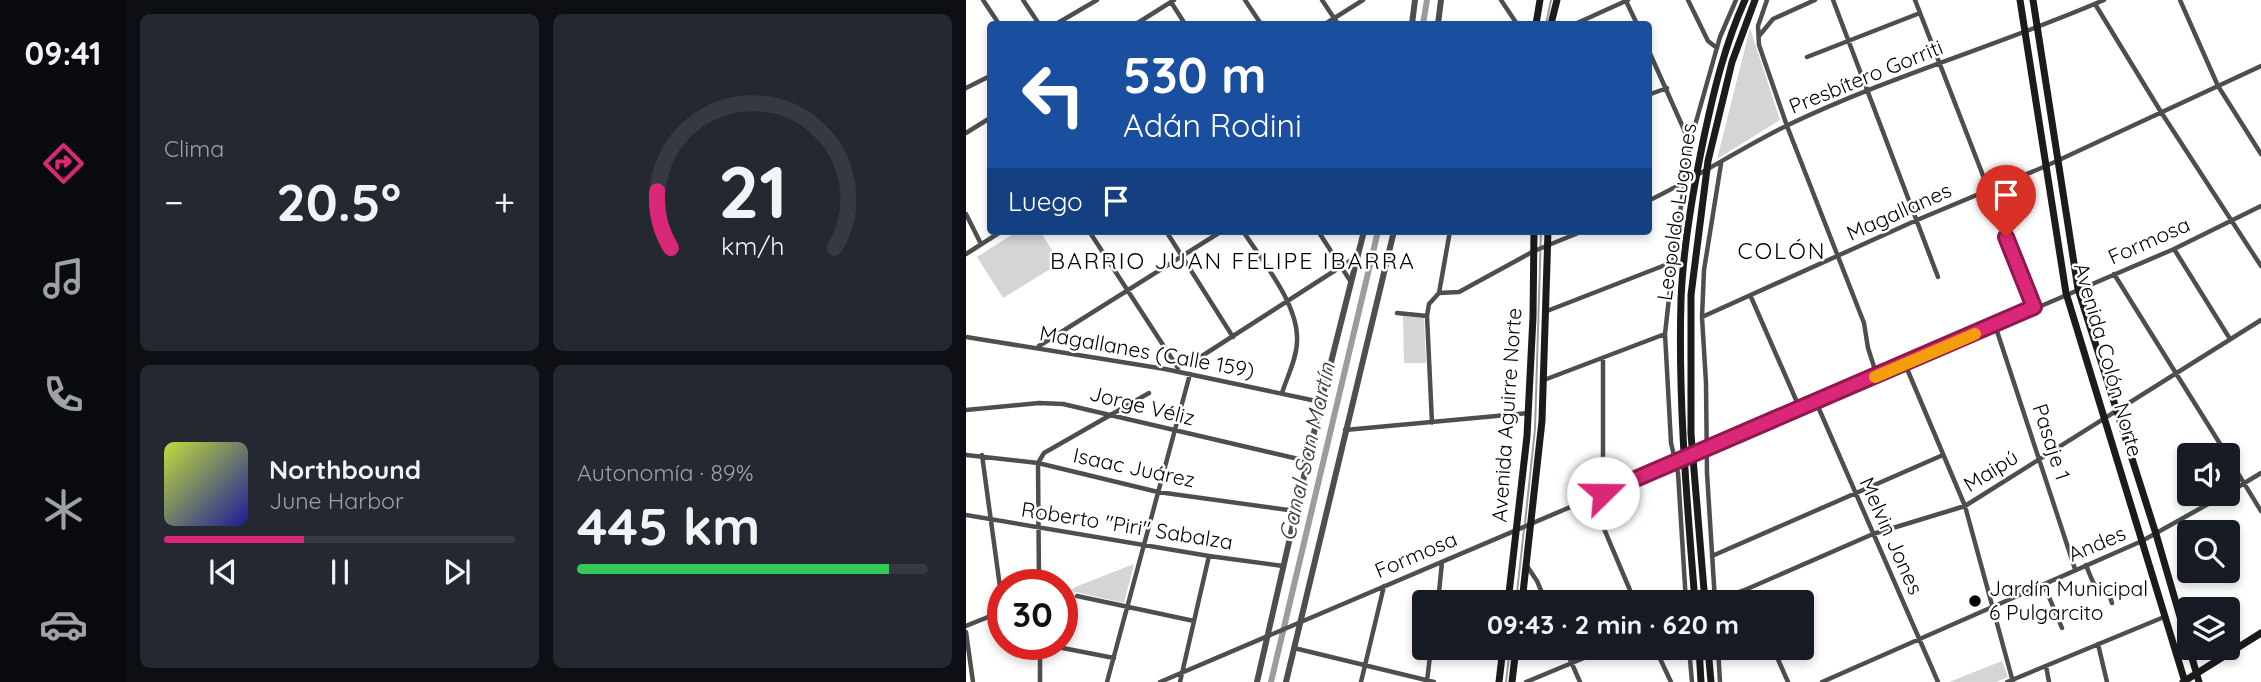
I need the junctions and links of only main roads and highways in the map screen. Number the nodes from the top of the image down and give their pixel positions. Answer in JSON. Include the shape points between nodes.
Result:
{"nodes":[{"id":1,"x":1540,"y":0,"type":"edge"},
{"id":2,"x":1557,"y":0,"type":"edge"},
{"id":3,"x":1745,"y":0,"type":"edge"},
{"id":4,"x":1755,"y":0,"type":"edge"},
{"id":5,"x":2020,"y":0,"type":"edge"},
{"id":6,"x":2033,"y":0,"type":"edge"},
{"id":7,"x":1536,"y":21,"type":"edge"},
{"id":8,"x":1552,"y":21,"type":"edge"},
{"id":9,"x":1536,"y":235,"type":"edge"},
{"id":10,"x":1546,"y":235,"type":"edge"},
{"id":11,"x":1541,"y":249,"type":"junction"},
{"id":12,"x":1510,"y":590,"type":"edge"},
{"id":13,"x":1524,"y":590,"type":"edge"},
{"id":14,"x":1694,"y":590,"type":"edge"},
{"id":15,"x":1704,"y":590,"type":"edge"},
{"id":16,"x":2261,"y":633,"type":"edge"},
{"id":17,"x":1502,"y":660,"type":"edge"},
{"id":18,"x":1515,"y":660,"type":"edge"},
{"id":19,"x":1700,"y":660,"type":"edge"},
{"id":20,"x":1709,"y":660,"type":"edge"},
{"id":21,"x":2196,"y":673,"type":"junction"},
{"id":22,"x":1499,"y":682,"type":"edge"},
{"id":23,"x":1512,"y":682,"type":"edge"},
{"id":24,"x":1701,"y":682,"type":"edge"},
{"id":25,"x":1711,"y":682,"type":"edge"},
{"id":26,"x":2184,"y":682,"type":"edge"},
{"id":27,"x":2199,"y":682,"type":"edge"}],
"edges":[{"from":1,"to":7,"type":"main road"},
{"from":2,"to":8,"type":"main road"},
{"from":3,"to":14,"type":"main road","name":"Leopoldo Lugones","via":[[1713,94],[1684,258],[1680,461]]},
{"from":4,"to":15,"type":"main road","name":"Leopoldo Lugones","via":[[1732,62],[1707,171],[1691,295],[1693,455]]},
{"from":5,"to":26,"type":"main road","name":"Avenida Colón Norte","via":[[2066,293]]},
{"from":6,"to":21,"type":"main road","name":"Avenida Colón Norte","via":[[2078,289]]},
{"from":9,"to":11,"type":"main road","name":"Avenida Aguirre Norte"},
{"from":10,"to":11,"type":"main road","name":"Avenida Aguirre Norte"},
{"from":11,"to":12,"type":"main road","name":"Avenida Aguirre Norte","via":[[1519,528]]},
{"from":11,"to":13,"type":"main road","name":"Avenida Aguirre Norte","via":[[1547,312]]},
{"from":16,"to":21,"type":"main road"},
{"from":17,"to":22,"type":"main road"},
{"from":18,"to":23,"type":"main road"},
{"from":19,"to":24,"type":"main road"},
{"from":20,"to":25,"type":"main road"},
{"from":21,"to":26,"type":"main road"},
{"from":21,"to":27,"type":"main road","name":"Avenida Colón Norte"}]}
